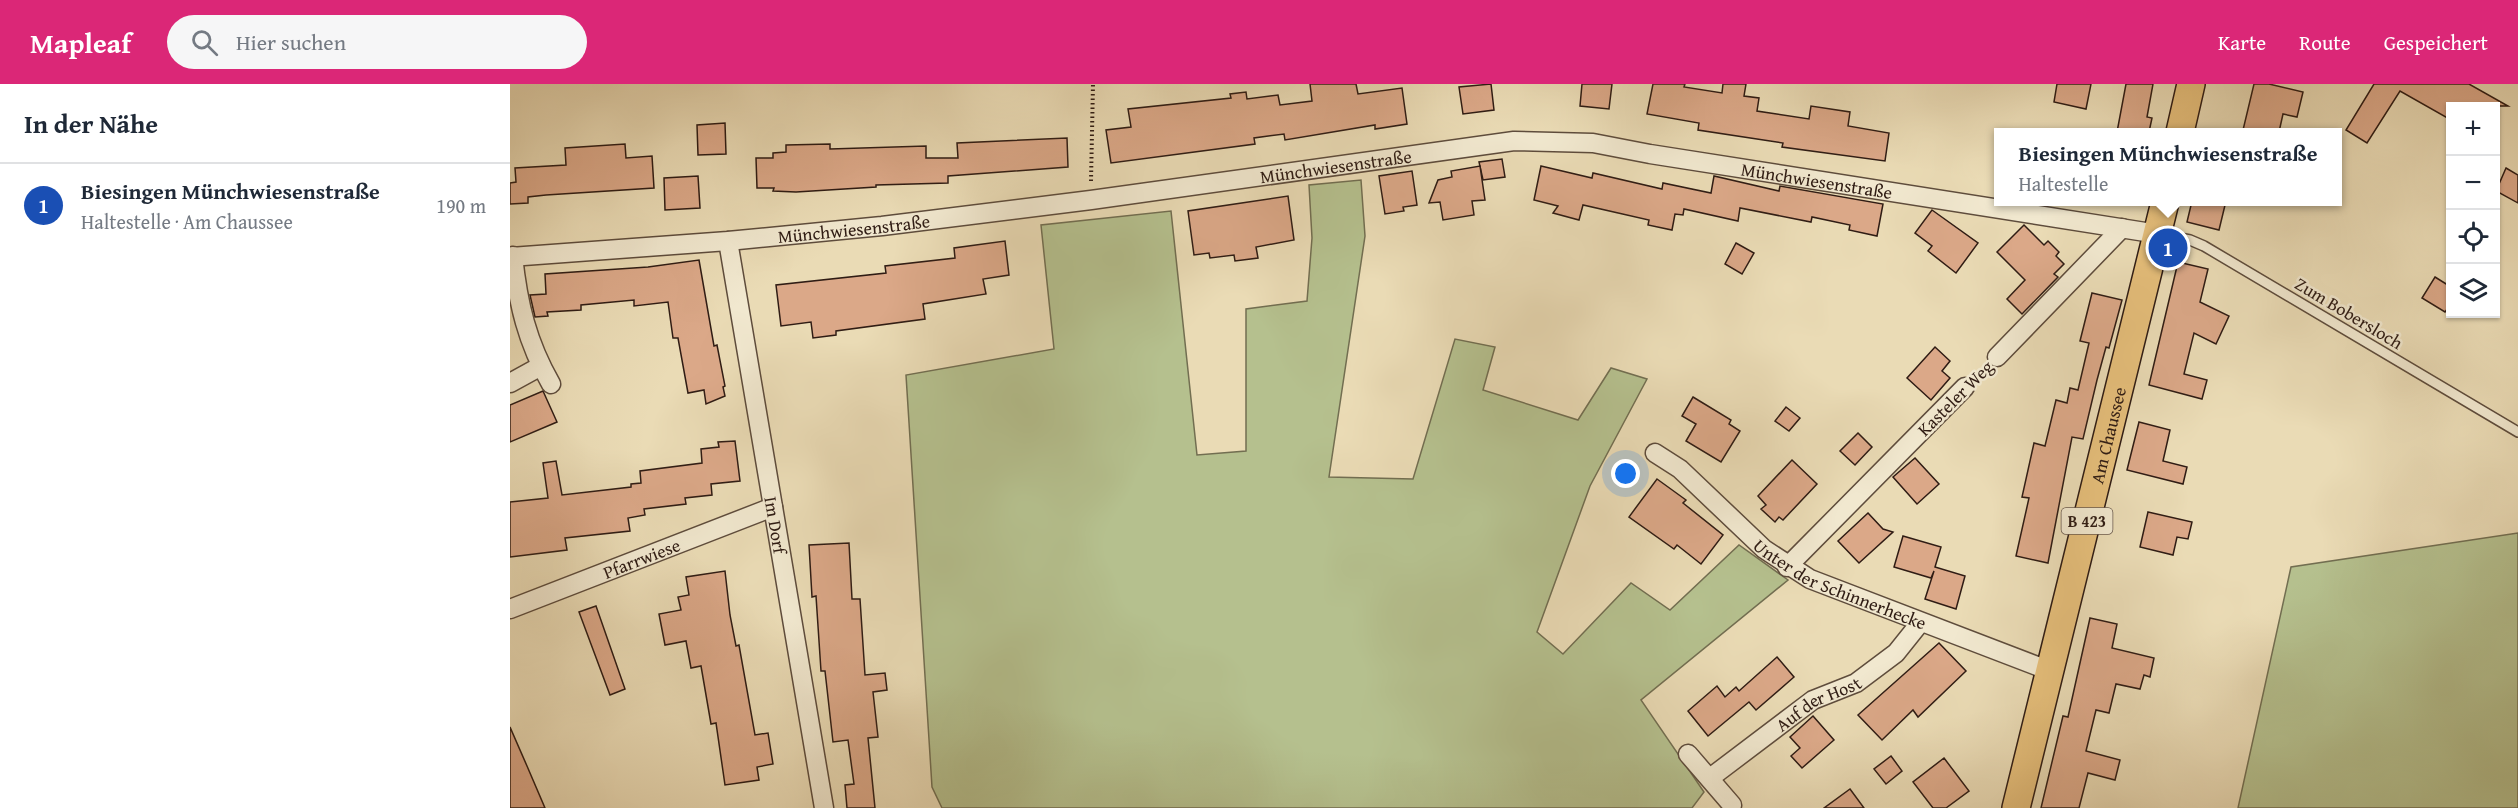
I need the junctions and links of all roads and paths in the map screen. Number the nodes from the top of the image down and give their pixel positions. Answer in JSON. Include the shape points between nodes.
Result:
{"nodes":[{"id":1,"x":1093,"y":84,"type":"edge"},
{"id":2,"x":2190,"y":84,"type":"edge"},
{"id":3,"x":2181,"y":128,"type":"edge"},
{"id":4,"x":1091,"y":200,"type":"junction"},
{"id":5,"x":2164,"y":206,"type":"edge"},
{"id":6,"x":2121,"y":228,"type":"junction"},
{"id":7,"x":2158,"y":234,"type":"junction"},
{"id":8,"x":728,"y":241,"type":"junction"},
{"id":9,"x":511,"y":256,"type":"edge"},
{"id":10,"x":1997,"y":357,"type":"dead end"},
{"id":11,"x":541,"y":366,"type":"junction"},
{"id":12,"x":510,"y":383,"type":"edge"},
{"id":13,"x":551,"y":384,"type":"dead end"},
{"id":14,"x":1965,"y":387,"type":"dead end"},
{"id":15,"x":2518,"y":432,"type":"edge"},
{"id":16,"x":1655,"y":453,"type":"dead end"},
{"id":17,"x":773,"y":507,"type":"junction"},
{"id":18,"x":1787,"y":567,"type":"junction"},
{"id":19,"x":510,"y":609,"type":"edge"},
{"id":20,"x":1920,"y":623,"type":"junction"},
{"id":21,"x":2050,"y":671,"type":"junction"},
{"id":22,"x":1688,"y":754,"type":"dead end"},
{"id":23,"x":1710,"y":778,"type":"junction"},
{"id":24,"x":1732,"y":805,"type":"dead end"},
{"id":25,"x":824,"y":808,"type":"edge"},
{"id":26,"x":2016,"y":808,"type":"edge"}],
"edges":[{"from":1,"to":4,"type":"path"},
{"from":2,"to":3,"type":"main road"},
{"from":4,"to":6,"type":"street","name":"Münchwiesenstraße","via":[[1448,149],[1514,141],[1555,141],[1593,143]]},
{"from":4,"to":8,"type":"street","name":"Münchwiesenstraße"},
{"from":5,"to":7,"type":"main road","name":"Am Chaussee","number":"B 423"},
{"from":6,"to":7,"type":"street","name":"Münchwiesenstraße"},
{"from":6,"to":10,"type":"street","name":"Kasteler Weg"},
{"from":7,"to":15,"type":"lane","name":"Zum Bobersloch","via":[[2204,246]]},
{"from":7,"to":21,"type":"main road","name":"Am Chaussee","number":"B 423"},
{"from":8,"to":9,"type":"street","name":"Münchwiesenstraße"},
{"from":8,"to":17,"type":"street","name":"Im Dorf"},
{"from":9,"to":11,"type":"street","via":[[522,320]]},
{"from":11,"to":12,"type":"street"},
{"from":11,"to":13,"type":"street"},
{"from":14,"to":18,"type":"street","name":"Kasteler Weg"},
{"from":16,"to":18,"type":"street","name":"Unter der Schinnerhecke","via":[[1680,470]]},
{"from":17,"to":19,"type":"street","name":"Pfarrwiese"},
{"from":17,"to":25,"type":"street","name":"Im Dorf"},
{"from":18,"to":20,"type":"street","name":"Unter der Schinnerhecke"},
{"from":20,"to":21,"type":"street","name":"Unter der Schinnerhecke"},
{"from":20,"to":23,"type":"street","name":"Auf der Host","via":[[1896,653],[1856,683],[1813,700]]},
{"from":21,"to":26,"type":"main road","name":"Am Chaussee","number":"B 423"},
{"from":22,"to":23,"type":"street"},
{"from":23,"to":24,"type":"street"}]}
